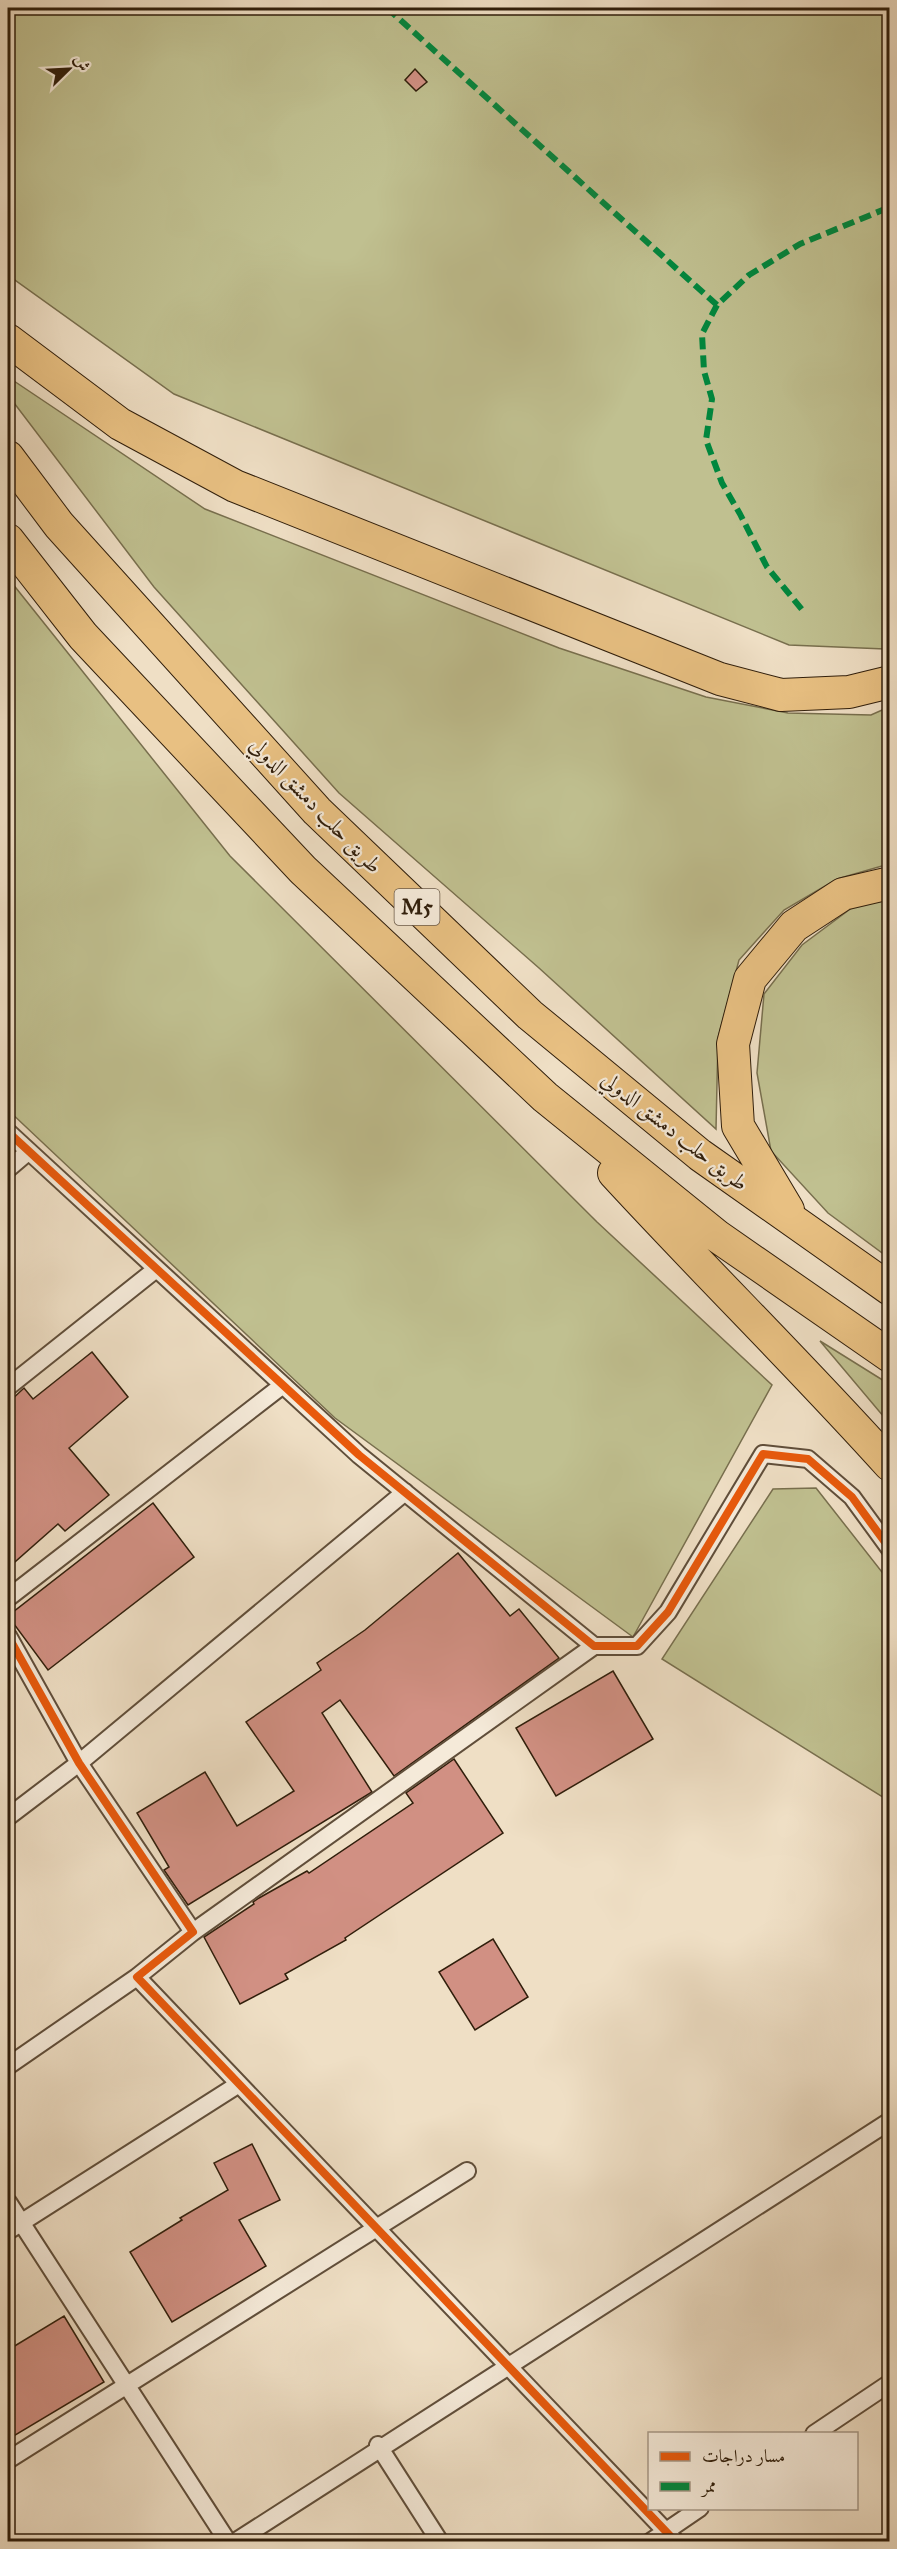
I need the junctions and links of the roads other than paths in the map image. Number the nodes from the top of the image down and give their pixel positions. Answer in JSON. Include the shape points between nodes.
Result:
{"nodes":[{"id":1,"x":8,"y":340,"type":"edge"},
{"id":2,"x":8,"y":457,"type":"edge"},
{"id":3,"x":8,"y":540,"type":"edge"},
{"id":4,"x":890,"y":682,"type":"edge"},
{"id":5,"x":890,"y":883,"type":"edge"},
{"id":6,"x":544,"y":1097,"type":"junction"},
{"id":7,"x":8,"y":1132,"type":"edge"},
{"id":8,"x":28,"y":1152,"type":"junction"},
{"id":9,"x":8,"y":1169,"type":"edge"},
{"id":10,"x":796,"y":1223,"type":"junction"},
{"id":11,"x":154,"y":1270,"type":"junction"},
{"id":12,"x":890,"y":1289,"type":"edge"},
{"id":13,"x":890,"y":1356,"type":"edge"},
{"id":14,"x":283,"y":1385,"type":"junction"},
{"id":15,"x":8,"y":1387,"type":"edge"},
{"id":16,"x":890,"y":1465,"type":"edge"},
{"id":17,"x":405,"y":1492,"type":"junction"},
{"id":18,"x":890,"y":1549,"type":"edge"},
{"id":19,"x":8,"y":1598,"type":"edge"},
{"id":20,"x":8,"y":1636,"type":"edge"},
{"id":21,"x":594,"y":1646,"type":"junction"},
{"id":22,"x":79,"y":1763,"type":"junction"},
{"id":23,"x":8,"y":1817,"type":"edge"},
{"id":24,"x":193,"y":1932,"type":"junction"},
{"id":25,"x":137,"y":1977,"type":"junction"},
{"id":26,"x":8,"y":2066,"type":"edge"},
{"id":27,"x":239,"y":2084,"type":"junction"},
{"id":28,"x":890,"y":2121,"type":"edge"},
{"id":29,"x":467,"y":2171,"type":"dead end"},
{"id":30,"x":8,"y":2202,"type":"edge"},
{"id":31,"x":14,"y":2227,"type":"edge"},
{"id":32,"x":376,"y":2228,"type":"junction"},
{"id":33,"x":507,"y":2366,"type":"junction"},
{"id":34,"x":890,"y":2384,"type":"edge"},
{"id":35,"x":127,"y":2385,"type":"junction"},
{"id":36,"x":816,"y":2432,"type":"edge"},
{"id":37,"x":379,"y":2447,"type":"junction"},
{"id":38,"x":8,"y":2460,"type":"edge"},
{"id":39,"x":698,"y":2510,"type":"edge"},
{"id":40,"x":671,"y":2536,"type":"edge"},
{"id":41,"x":228,"y":2541,"type":"edge"},
{"id":42,"x":234,"y":2541,"type":"edge"},
{"id":43,"x":440,"y":2541,"type":"edge"},
{"id":44,"x":650,"y":2541,"type":"edge"}],
"edges":[{"from":1,"to":4,"type":"highway","via":[[120,424],[235,486],[720,679],[781,695],[849,692]]},
{"from":2,"to":10,"type":"highway","name":"طريق حلب دمشق الدولي","number":"M5","via":[[59,525],[317,811],[530,1015],[700,1155]]},
{"from":3,"to":6,"type":"highway","number":"M5","via":[[83,636],[303,870]]},
{"from":5,"to":10,"type":"highway","via":[[843,894],[794,926],[750,979],[733,1044],[738,1126]]},
{"from":6,"to":13,"type":"highway","number":"M5","via":[[717,1236]]},
{"from":6,"to":16,"type":"highway"},
{"from":7,"to":8,"type":"street"},
{"from":8,"to":9,"type":"street"},
{"from":8,"to":11,"type":"street"},
{"from":10,"to":12,"type":"highway","name":"طريق حلب دمشق الدولي","number":"M5"},
{"from":11,"to":14,"type":"street"},
{"from":11,"to":15,"type":"street"},
{"from":14,"to":17,"type":"street"},
{"from":14,"to":19,"type":"street"},
{"from":17,"to":21,"type":"street"},
{"from":17,"to":22,"type":"street"},
{"from":18,"to":21,"type":"street","via":[[852,1497],[808,1459],[763,1454],[668,1612],[637,1646]]},
{"from":20,"to":22,"type":"street"},
{"from":21,"to":24,"type":"street"},
{"from":22,"to":23,"type":"street"},
{"from":22,"to":24,"type":"street"},
{"from":24,"to":25,"type":"street"},
{"from":25,"to":26,"type":"street"},
{"from":25,"to":27,"type":"street"},
{"from":27,"to":31,"type":"street"},
{"from":27,"to":32,"type":"street"},
{"from":28,"to":33,"type":"street"},
{"from":29,"to":32,"type":"street"},
{"from":30,"to":31,"type":"street"},
{"from":31,"to":35,"type":"street"},
{"from":32,"to":33,"type":"street"},
{"from":32,"to":35,"type":"street"},
{"from":33,"to":37,"type":"street"},
{"from":33,"to":40,"type":"street"},
{"from":34,"to":36,"type":"street"},
{"from":35,"to":38,"type":"street"},
{"from":35,"to":41,"type":"street"},
{"from":37,"to":42,"type":"street"},
{"from":37,"to":43,"type":"street"},
{"from":39,"to":40,"type":"street"},
{"from":40,"to":44,"type":"street"}]}
